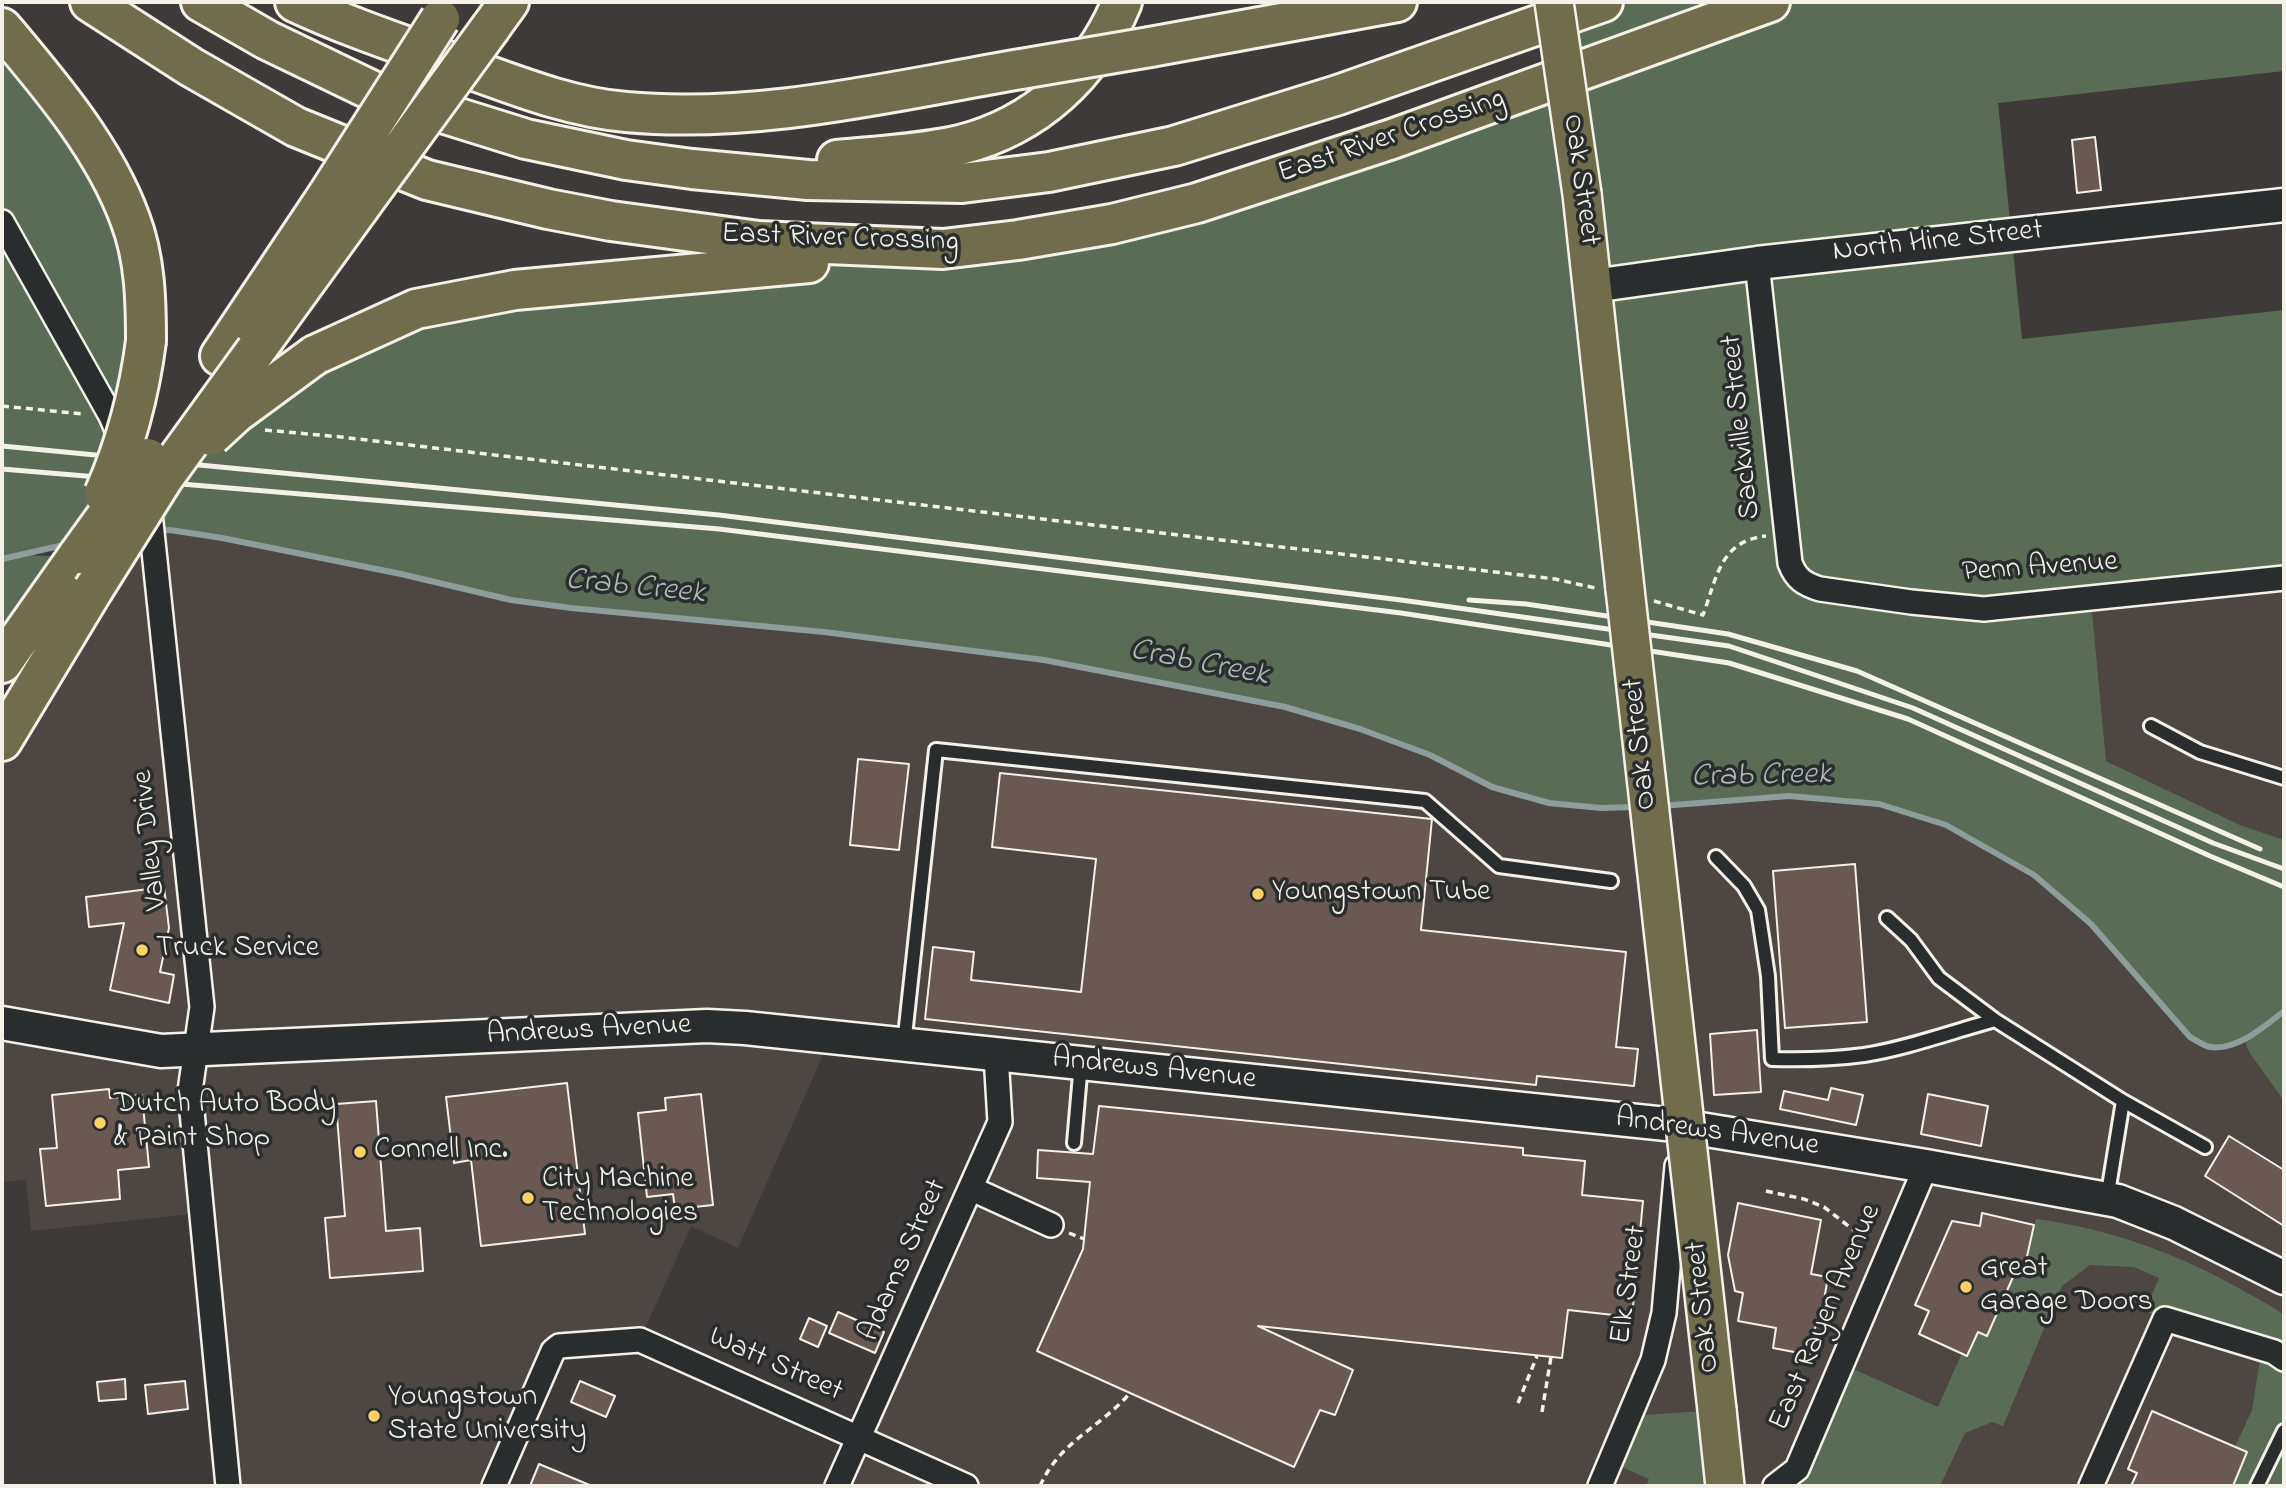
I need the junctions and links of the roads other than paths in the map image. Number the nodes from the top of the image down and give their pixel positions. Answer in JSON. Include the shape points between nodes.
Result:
{"nodes":[{"id":1,"x":90,"y":2,"type":"edge"},
{"id":2,"x":201,"y":2,"type":"edge"},
{"id":3,"x":295,"y":2,"type":"edge"},
{"id":4,"x":1122,"y":2,"type":"edge"},
{"id":5,"x":1397,"y":2,"type":"edge"},
{"id":6,"x":1554,"y":2,"type":"edge"},
{"id":7,"x":1603,"y":2,"type":"edge"},
{"id":8,"x":1770,"y":2,"type":"edge"},
{"id":9,"x":446,"y":10,"type":"edge"},
{"id":10,"x":500,"y":15,"type":"edge"},
{"id":11,"x":2,"y":28,"type":"edge"},
{"id":12,"x":626,"y":160,"type":"junction"},
{"id":13,"x":343,"y":202,"type":"junction"},
{"id":14,"x":2284,"y":205,"type":"edge"},
{"id":15,"x":2,"y":222,"type":"edge"},
{"id":16,"x":943,"y":249,"type":"junction"},
{"id":17,"x":1757,"y":263,"type":"junction"},
{"id":18,"x":1593,"y":286,"type":"junction"},
{"id":19,"x":238,"y":353,"type":"junction"},
{"id":20,"x":164,"y":477,"type":"junction"},
{"id":21,"x":79,"y":554,"type":"junction"},
{"id":22,"x":2284,"y":578,"type":"edge"},
{"id":23,"x":1801,"y":581,"type":"joint"},
{"id":24,"x":2,"y":663,"type":"edge"},
{"id":25,"x":2151,"y":726,"type":"dead end"},
{"id":26,"x":2,"y":741,"type":"edge"},
{"id":27,"x":2284,"y":778,"type":"edge"},
{"id":28,"x":1716,"y":857,"type":"dead end"},
{"id":29,"x":1611,"y":881,"type":"dead end"},
{"id":30,"x":1887,"y":918,"type":"dead end"},
{"id":31,"x":1994,"y":1020,"type":"junction"},
{"id":32,"x":2,"y":1023,"type":"edge"},
{"id":33,"x":904,"y":1045,"type":"junction"},
{"id":34,"x":196,"y":1049,"type":"junction"},
{"id":35,"x":996,"y":1055,"type":"junction"},
{"id":36,"x":1081,"y":1063,"type":"junction"},
{"id":37,"x":2123,"y":1101,"type":"junction"},
{"id":38,"x":1676,"y":1125,"type":"junction"},
{"id":39,"x":1074,"y":1143,"type":"dead end"},
{"id":40,"x":2205,"y":1147,"type":"dead end"},
{"id":41,"x":1926,"y":1166,"type":"junction"},
{"id":42,"x":972,"y":1189,"type":"junction"},
{"id":43,"x":2107,"y":1199,"type":"junction"},
{"id":44,"x":1051,"y":1225,"type":"dead end"},
{"id":45,"x":2284,"y":1278,"type":"edge"},
{"id":46,"x":2284,"y":1359,"type":"edge"},
{"id":47,"x":2284,"y":1431,"type":"edge"},
{"id":48,"x":859,"y":1438,"type":"junction"},
{"id":49,"x":228,"y":1486,"type":"edge"},
{"id":50,"x":494,"y":1486,"type":"edge"},
{"id":51,"x":838,"y":1486,"type":"edge"},
{"id":52,"x":966,"y":1486,"type":"edge"},
{"id":53,"x":1600,"y":1486,"type":"edge"},
{"id":54,"x":1725,"y":1486,"type":"edge"},
{"id":55,"x":1775,"y":1486,"type":"edge"},
{"id":56,"x":2091,"y":1486,"type":"edge"},
{"id":57,"x":2257,"y":1486,"type":"edge"}],
"edges":[{"from":1,"to":16,"type":"highway","name":"East River Crossing","via":[[296,127],[427,180],[611,222],[759,241]]},
{"from":2,"to":12,"type":"highway","name":"East River Crossing","via":[[375,92],[526,139]]},
{"from":3,"to":5,"type":"highway","bridge":true,"via":[[551,98],[591,108],[666,115],[743,113],[827,102]]},
{"from":4,"to":12,"type":"highway","via":[[1085,67],[1068,86],[1037,111],[960,145],[803,163]]},
{"from":6,"to":18,"type":"main road","name":"Oak Street","bridge":true},
{"from":7,"to":12,"type":"highway","name":"East River Crossing","via":[[1244,125],[1174,146],[1049,172],[962,183],[808,180]]},
{"from":8,"to":16,"type":"highway","name":"East River Crossing","via":[[1392,139],[1197,203],[1112,224]]},
{"from":9,"to":13,"type":"highway","bridge":true},
{"from":10,"to":13,"type":"highway","bridge":true},
{"from":11,"to":21,"type":"highway","bridge":true,"via":[[110,176],[131,220],[142,264],[146,341],[140,388],[116,466]]},
{"from":13,"to":19,"type":"highway"},
{"from":14,"to":17,"type":"street","name":"North Hine Street"},
{"from":15,"to":34,"type":"street","name":"Valley Drive","via":[[111,416],[150,513],[202,1007]]},
{"from":16,"to":20,"type":"highway","bridge":true,"via":[[516,290],[416,310],[315,355],[236,413]]},
{"from":17,"to":18,"type":"street","name":"North Hine Street"},
{"from":17,"to":23,"type":"street","name":"Sackville Street","via":[[1790,563]]},
{"from":18,"to":54,"type":"main road","name":"Oak Street","bridge":true,"via":[[1623,592]]},
{"from":19,"to":20,"type":"highway","bridge":true},
{"from":19,"to":21,"type":"highway","bridge":true},
{"from":20,"to":26,"type":"highway","bridge":true},
{"from":21,"to":24,"type":"highway"},
{"from":22,"to":23,"type":"street","name":"Penn Avenue","via":[[1984,609],[1820,589]]},
{"from":25,"to":27,"type":"lane","via":[[2200,752]]},
{"from":28,"to":31,"type":"lane","via":[[1744,886],[1758,910],[1768,975],[1772,1059],[1864,1055]]},
{"from":29,"to":33,"type":"lane","via":[[1499,866],[1425,801],[936,750]]},
{"from":30,"to":31,"type":"lane","via":[[1911,940],[1939,978]]},
{"from":31,"to":37,"type":"lane"},
{"from":32,"to":34,"type":"street","name":"Andrews Avenue","via":[[161,1051]]},
{"from":33,"to":34,"type":"street","name":"Andrews Avenue","via":[[707,1026]]},
{"from":33,"to":35,"type":"street","name":"Andrews Avenue"},
{"from":34,"to":49,"type":"street","name":"Valley Drive","via":[[190,1091]]},
{"from":35,"to":36,"type":"street","name":"Andrews Avenue"},
{"from":35,"to":42,"type":"street","name":"Adams Street","via":[[1000,1122]]},
{"from":36,"to":38,"type":"street","name":"Andrews Avenue"},
{"from":36,"to":39,"type":"lane"},
{"from":37,"to":40,"type":"lane"},
{"from":37,"to":43,"type":"lane"},
{"from":38,"to":41,"type":"street","name":"Andrews Avenue"},
{"from":38,"to":53,"type":"street","name":"Elk Street","via":[[1679,1154],[1664,1313],[1653,1360]]},
{"from":41,"to":43,"type":"street","name":"Andrews Avenue"},
{"from":41,"to":55,"type":"street","name":"East Rayen Avenue","via":[[1797,1469]]},
{"from":42,"to":44,"type":"street"},
{"from":42,"to":48,"type":"street","name":"Adams Street"},
{"from":43,"to":45,"type":"street","name":"Andrews Avenue","via":[[2174,1223]]},
{"from":46,"to":56,"type":"street","via":[[2165,1319]]},
{"from":47,"to":57,"type":"lane"},
{"from":48,"to":50,"type":"street","name":"Watt Street","via":[[640,1340],[559,1346]]},
{"from":48,"to":51,"type":"street","name":"Adams Street"},
{"from":48,"to":52,"type":"street","name":"Watt Street"}]}
